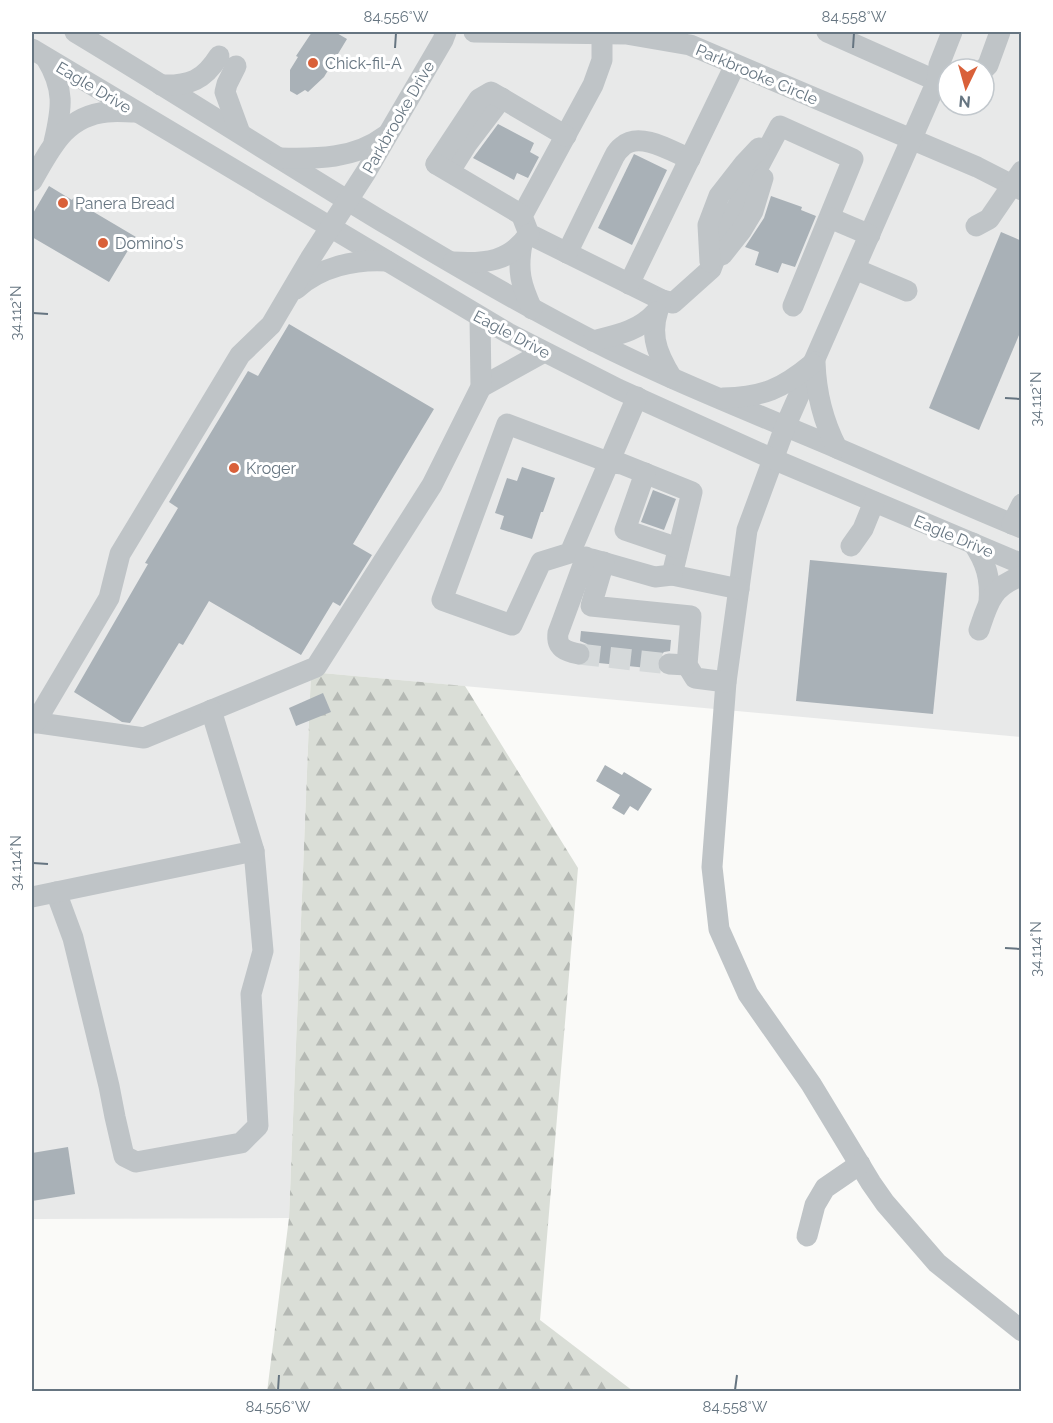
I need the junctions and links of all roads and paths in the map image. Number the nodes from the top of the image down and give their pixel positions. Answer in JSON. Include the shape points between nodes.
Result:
{"nodes":[{"id":1,"x":75,"y":32,"type":"edge"},
{"id":2,"x":446,"y":32,"type":"edge"},
{"id":3,"x":474,"y":32,"type":"edge"},
{"id":4,"x":565,"y":32,"type":"edge"},
{"id":5,"x":826,"y":32,"type":"edge"},
{"id":6,"x":952,"y":32,"type":"edge"},
{"id":7,"x":1000,"y":32,"type":"edge"},
{"id":8,"x":609,"y":33,"type":"edge"},
{"id":9,"x":38,"y":53,"type":"edge"},
{"id":10,"x":942,"y":57,"type":"edge"},
{"id":11,"x":991,"y":57,"type":"edge"},
{"id":12,"x":735,"y":65,"type":"junction"},
{"id":13,"x":936,"y":79,"type":"edge"},
{"id":14,"x":161,"y":85,"type":"junction"},
{"id":15,"x":496,"y":95,"type":"junction"},
{"id":16,"x":936,"y":95,"type":"edge"},
{"id":17,"x":136,"y":112,"type":"junction"},
{"id":18,"x":240,"y":133,"type":"junction"},
{"id":19,"x":388,"y":134,"type":"junction"},
{"id":20,"x":566,"y":136,"type":"junction"},
{"id":21,"x":912,"y":140,"type":"junction"},
{"id":22,"x":54,"y":142,"type":"junction"},
{"id":23,"x":278,"y":158,"type":"junction"},
{"id":24,"x":690,"y":159,"type":"junction"},
{"id":25,"x":443,"y":168,"type":"junction"},
{"id":26,"x":32,"y":180,"type":"edge"},
{"id":27,"x":1018,"y":182,"type":"edge"},
{"id":28,"x":348,"y":201,"type":"junction"},
{"id":29,"x":830,"y":218,"type":"junction"},
{"id":30,"x":975,"y":226,"type":"dead end"},
{"id":31,"x":331,"y":228,"type":"junction"},
{"id":32,"x":525,"y":231,"type":"junction"},
{"id":33,"x":870,"y":235,"type":"junction"},
{"id":34,"x":567,"y":253,"type":"junction"},
{"id":35,"x":387,"y":261,"type":"junction"},
{"id":36,"x":450,"y":262,"type":"junction"},
{"id":37,"x":855,"y":269,"type":"junction"},
{"id":38,"x":629,"y":284,"type":"junction"},
{"id":39,"x":907,"y":291,"type":"dead end"},
{"id":40,"x":289,"y":296,"type":"junction"},
{"id":41,"x":664,"y":305,"type":"junction"},
{"id":42,"x":793,"y":306,"type":"dead end"},
{"id":43,"x":532,"y":309,"type":"junction"},
{"id":44,"x":480,"y":317,"type":"junction"},
{"id":45,"x":593,"y":340,"type":"junction"},
{"id":46,"x":544,"y":352,"type":"junction"},
{"id":47,"x":815,"y":361,"type":"junction"},
{"id":48,"x":672,"y":378,"type":"junction"},
{"id":49,"x":482,"y":387,"type":"junction"},
{"id":50,"x":637,"y":397,"type":"junction"},
{"id":51,"x":718,"y":398,"type":"junction"},
{"id":52,"x":785,"y":427,"type":"junction"},
{"id":53,"x":837,"y":448,"type":"junction"},
{"id":54,"x":773,"y":459,"type":"junction"},
{"id":55,"x":608,"y":462,"type":"junction"},
{"id":56,"x":645,"y":473,"type":"junction"},
{"id":57,"x":874,"y":502,"type":"junction"},
{"id":58,"x":1022,"y":504,"type":"edge"},
{"id":59,"x":1017,"y":526,"type":"edge"},
{"id":60,"x":973,"y":543,"type":"junction"},
{"id":61,"x":851,"y":546,"type":"dead end"},
{"id":62,"x":678,"y":548,"type":"junction"},
{"id":63,"x":586,"y":558,"type":"junction"},
{"id":64,"x":1022,"y":564,"type":"edge"},
{"id":65,"x":672,"y":574,"type":"junction"},
{"id":66,"x":1022,"y":576,"type":"edge"},
{"id":67,"x":739,"y":589,"type":"junction"},
{"id":68,"x":989,"y":602,"type":"junction"},
{"id":69,"x":979,"y":630,"type":"dead end"},
{"id":70,"x":579,"y":654,"type":"tunnel mouth"},
{"id":71,"x":726,"y":682,"type":"junction"},
{"id":72,"x":211,"y":710,"type":"junction"},
{"id":73,"x":33,"y":722,"type":"edge"},
{"id":74,"x":254,"y":851,"type":"junction"},
{"id":75,"x":56,"y":892,"type":"junction"},
{"id":76,"x":32,"y":897,"type":"edge"},
{"id":77,"x":860,"y":1164,"type":"junction"},
{"id":78,"x":807,"y":1236,"type":"dead end"},
{"id":79,"x":1022,"y":1331,"type":"edge"}],
"edges":[{"from":1,"to":14,"type":"street","name":"Eagle Drive"},
{"from":2,"to":19,"type":"street","name":"Parkbrooke Drive"},
{"from":3,"to":4,"type":"street","name":"Parkbrooke Circle"},
{"from":4,"to":8,"type":"street","name":"Parkbrooke Circle"},
{"from":5,"to":13,"type":"street"},
{"from":6,"to":10,"type":"street"},
{"from":7,"to":11,"type":"street"},
{"from":8,"to":12,"type":"street","name":"Parkbrooke Circle","via":[[690,45]]},
{"from":8,"to":20,"type":"street","via":[[593,86]]},
{"from":9,"to":17,"type":"street","name":"Eagle Drive"},
{"from":9,"to":22,"type":"street","via":[[54,72],[59,87],[59,122]]},
{"from":12,"to":21,"type":"street","name":"Parkbrooke Circle"},
{"from":12,"to":24,"type":"street"},
{"from":14,"to":18,"type":"street","name":"Eagle Drive"},
{"from":14,"to":18,"type":"street","via":[[199,79],[228,61],[225,92]]},
{"from":15,"to":20,"type":"street"},
{"from":15,"to":25,"type":"street","via":[[467,144]]},
{"from":15,"to":25,"type":"street","via":[[466,98],[446,125]]},
{"from":16,"to":21,"type":"street"},
{"from":17,"to":22,"type":"street","via":[[111,111],[89,116],[69,127]]},
{"from":17,"to":31,"type":"street","name":"Eagle Drive"},
{"from":18,"to":23,"type":"street","name":"Eagle Drive"},
{"from":19,"to":23,"type":"street","via":[[367,148],[340,155]]},
{"from":19,"to":28,"type":"street","name":"Parkbrooke Drive"},
{"from":20,"to":32,"type":"street"},
{"from":21,"to":27,"type":"street","name":"Parkbrooke Circle"},
{"from":21,"to":33,"type":"street"},
{"from":22,"to":26,"type":"street"},
{"from":23,"to":28,"type":"street","name":"Eagle Drive"},
{"from":24,"to":34,"type":"street","via":[[652,142],[624,144]]},
{"from":24,"to":38,"type":"street"},
{"from":25,"to":32,"type":"street"},
{"from":27,"to":30,"type":"street","via":[[989,219]]},
{"from":28,"to":31,"type":"street","name":"Parkbrooke Drive"},
{"from":28,"to":36,"type":"street","name":"Eagle Drive"},
{"from":29,"to":33,"type":"street"},
{"from":29,"to":41,"type":"street","via":[[853,159],[780,126],[727,226],[711,268]]},
{"from":29,"to":42,"type":"street"},
{"from":31,"to":35,"type":"street","name":"Eagle Drive"},
{"from":31,"to":40,"type":"street","name":"Parkbrooke Drive"},
{"from":32,"to":34,"type":"street"},
{"from":32,"to":36,"type":"street","via":[[510,254],[490,262]]},
{"from":32,"to":43,"type":"street","via":[[519,268]]},
{"from":33,"to":37,"type":"street"},
{"from":34,"to":38,"type":"street"},
{"from":35,"to":40,"type":"street","via":[[327,269]]},
{"from":35,"to":44,"type":"street","name":"Eagle Drive"},
{"from":36,"to":43,"type":"street","name":"Eagle Drive"},
{"from":37,"to":39,"type":"street"},
{"from":37,"to":47,"type":"street"},
{"from":38,"to":41,"type":"street"},
{"from":40,"to":73,"type":"street","name":"Parkbrooke Drive","via":[[271,325],[240,355],[120,554],[109,598]]},
{"from":41,"to":45,"type":"street","via":[[637,328]]},
{"from":41,"to":48,"type":"street","via":[[654,335],[659,356]]},
{"from":43,"to":45,"type":"street","name":"Eagle Drive"},
{"from":44,"to":46,"type":"street","name":"Eagle Drive"},
{"from":44,"to":49,"type":"street"},
{"from":45,"to":48,"type":"street","name":"Eagle Drive"},
{"from":46,"to":49,"type":"street"},
{"from":46,"to":50,"type":"street","name":"Eagle Drive"},
{"from":47,"to":51,"type":"street","via":[[777,388],[756,395]]},
{"from":47,"to":52,"type":"street"},
{"from":47,"to":53,"type":"street","via":[[820,402]]},
{"from":48,"to":51,"type":"street","name":"Eagle Drive"},
{"from":49,"to":72,"type":"street","via":[[432,485],[316,667]]},
{"from":50,"to":54,"type":"street","name":"Eagle Drive"},
{"from":50,"to":55,"type":"street"},
{"from":51,"to":52,"type":"street","name":"Eagle Drive"},
{"from":52,"to":53,"type":"street","name":"Eagle Drive"},
{"from":52,"to":54,"type":"street"},
{"from":53,"to":59,"type":"street","name":"Eagle Drive"},
{"from":54,"to":57,"type":"street","name":"Eagle Drive"},
{"from":54,"to":67,"type":"street","via":[[747,530]]},
{"from":55,"to":56,"type":"street"},
{"from":55,"to":63,"type":"street"},
{"from":55,"to":63,"type":"street","via":[[507,424],[441,600],[512,625],[541,562]]},
{"from":56,"to":62,"type":"street","via":[[692,492]]},
{"from":56,"to":62,"type":"street","via":[[625,530]]},
{"from":57,"to":60,"type":"street","name":"Eagle Drive"},
{"from":57,"to":61,"type":"street"},
{"from":58,"to":59,"type":"street"},
{"from":60,"to":64,"type":"street","name":"Eagle Drive"},
{"from":60,"to":68,"type":"street","via":[[989,577]]},
{"from":62,"to":65,"type":"street"},
{"from":63,"to":65,"type":"street","via":[[655,577]]},
{"from":63,"to":70,"type":"street","via":[[557,641],[561,647]]},
{"from":63,"to":71,"type":"street","via":[[591,606],[691,616],[678,665],[694,678]]},
{"from":65,"to":67,"type":"street"},
{"from":66,"to":68,"type":"street","via":[[998,589]]},
{"from":67,"to":71,"type":"street"},
{"from":68,"to":69,"type":"street"},
{"from":71,"to":77,"type":"street","via":[[712,867],[719,929],[748,994],[812,1084]]},
{"from":72,"to":73,"type":"street","via":[[144,738]]},
{"from":72,"to":74,"type":"street"},
{"from":74,"to":75,"type":"street"},
{"from":74,"to":75,"type":"street","via":[[263,951],[251,994],[258,1126],[241,1143],[136,1162],[124,1156],[73,938]]},
{"from":75,"to":76,"type":"street"},
{"from":77,"to":78,"type":"street","via":[[825,1188],[815,1204]]},
{"from":77,"to":79,"type":"street","via":[[885,1203],[937,1263]]}]}
